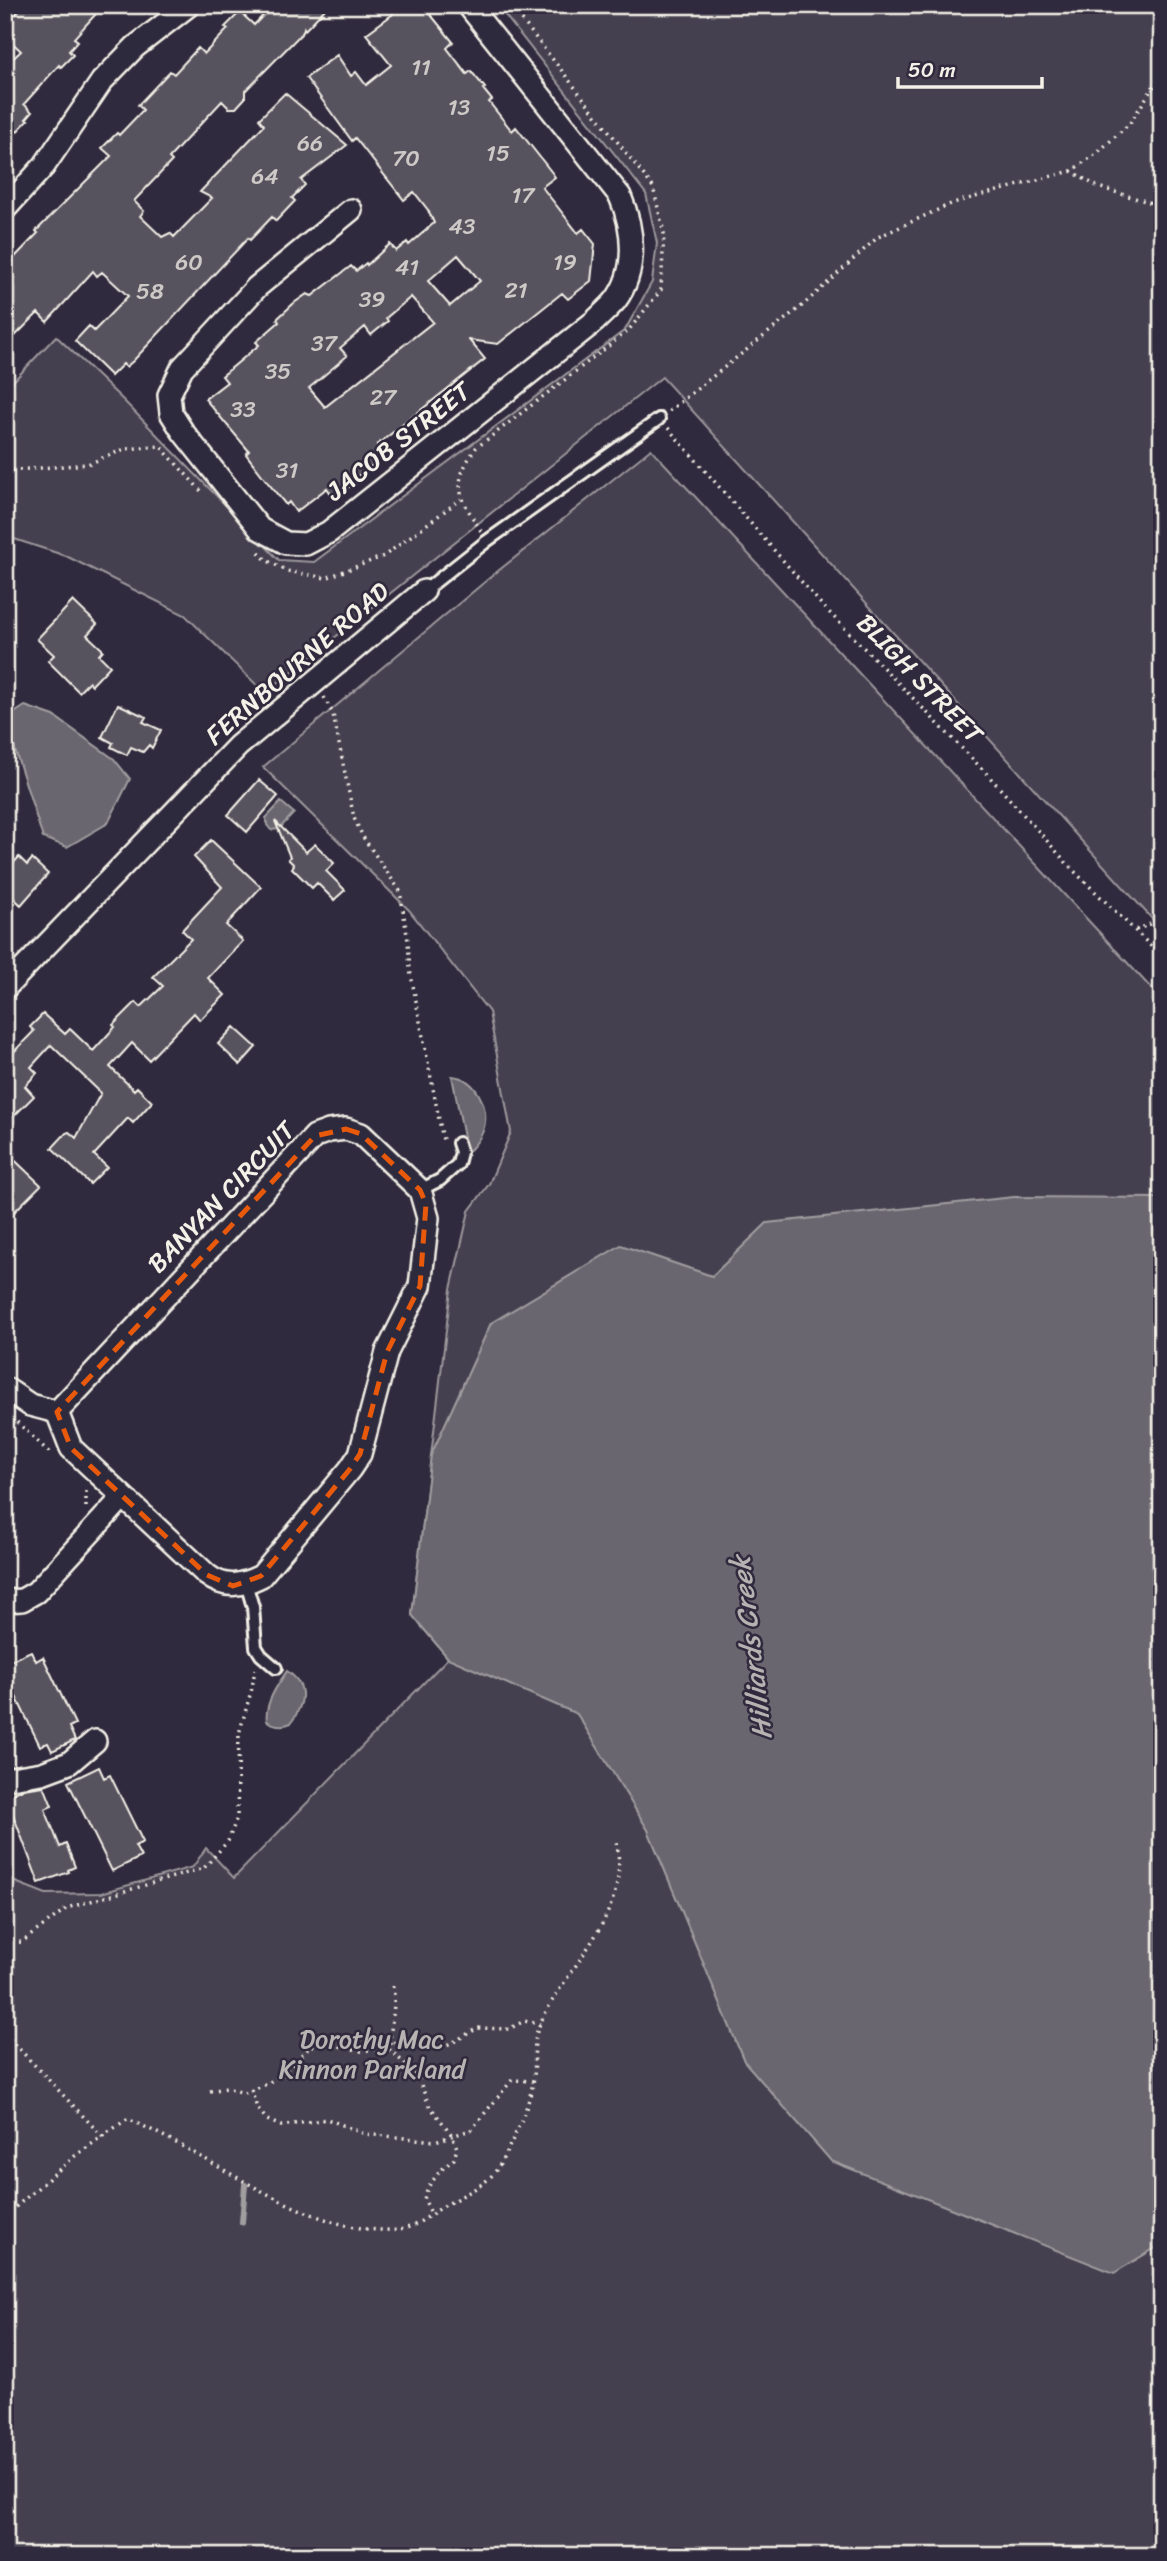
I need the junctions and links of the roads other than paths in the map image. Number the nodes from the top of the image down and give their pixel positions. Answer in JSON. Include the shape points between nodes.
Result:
{"nodes":[{"id":1,"x":189,"y":5,"type":"edge"},
{"id":2,"x":468,"y":5,"type":"edge"},
{"id":3,"x":5,"y":209,"type":"edge"},
{"id":4,"x":351,"y":210,"type":"dead end"},
{"id":5,"x":659,"y":419,"type":"road end"},
{"id":6,"x":424,"y":591,"type":"joint"},
{"id":7,"x":5,"y":988,"type":"edge"},
{"id":8,"x":458,"y":1143,"type":"dead end"},
{"id":9,"x":420,"y":1190,"type":"junction"},
{"id":10,"x":5,"y":1388,"type":"edge"},
{"id":11,"x":57,"y":1412,"type":"junction"},
{"id":12,"x":123,"y":1497,"type":"junction"},
{"id":13,"x":246,"y":1583,"type":"junction"},
{"id":14,"x":5,"y":1601,"type":"edge"},
{"id":15,"x":276,"y":1668,"type":"dead end"},
{"id":16,"x":95,"y":1741,"type":"dead end"},
{"id":17,"x":5,"y":1779,"type":"edge"}],
"edges":[{"from":1,"to":3,"type":"street","via":[[135,47],[102,81],[44,166]]},
{"from":2,"to":4,"type":"street","name":"JACOB STREET","via":[[620,196],[632,230],[630,271],[616,300],[595,321],[340,524],[306,544],[286,543],[260,529],[183,432],[171,412],[169,395],[182,368],[257,287]]},
{"from":5,"to":6,"type":"lane","name":"FERNBOURNE ROAD"},
{"from":6,"to":7,"type":"street","name":"FERNBOURNE ROAD","via":[[238,746]]},
{"from":8,"to":9,"type":"lane","via":[[458,1164]]},
{"from":9,"to":11,"type":"street","name":"BANYAN CIRCUIT","via":[[361,1134],[346,1129],[315,1136]]},
{"from":9,"to":13,"type":"street","via":[[428,1218],[420,1286],[387,1352],[360,1454],[261,1576]]},
{"from":10,"to":11,"type":"street","via":[[30,1405]]},
{"from":11,"to":12,"type":"street","via":[[71,1448]]},
{"from":12,"to":13,"type":"street","via":[[213,1580],[233,1586]]},
{"from":12,"to":14,"type":"street","via":[[36,1592],[22,1600]]},
{"from":13,"to":15,"type":"lane","via":[[256,1647]]},
{"from":16,"to":17,"type":"street","via":[[69,1763]]}]}
